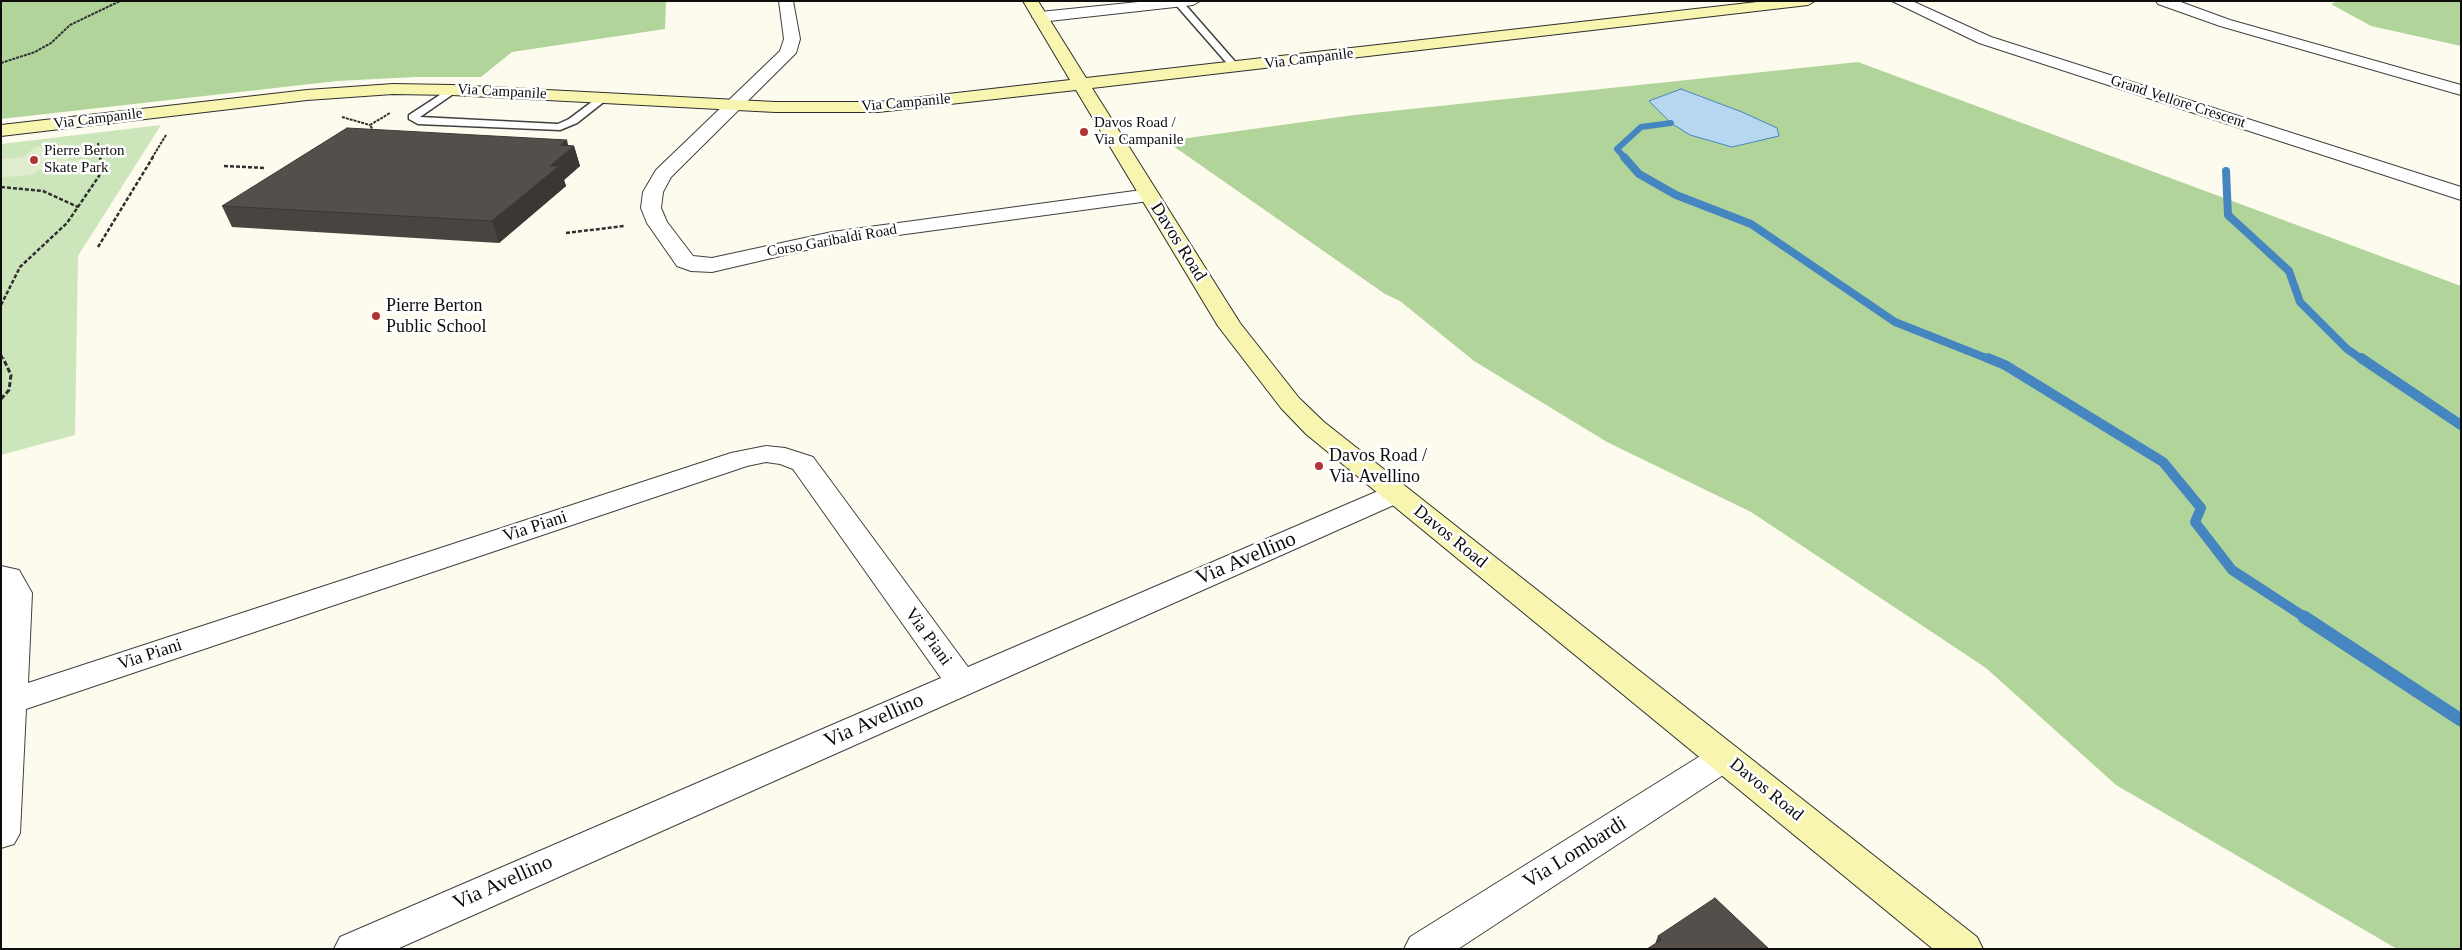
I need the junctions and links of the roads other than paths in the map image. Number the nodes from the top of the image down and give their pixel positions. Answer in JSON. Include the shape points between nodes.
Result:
{"nodes":[{"id":1,"x":786,"y":1,"type":"edge"},
{"id":2,"x":1030,"y":1,"type":"edge"},
{"id":3,"x":1808,"y":1,"type":"edge"},
{"id":4,"x":1899,"y":1,"type":"edge"},
{"id":5,"x":2163,"y":1,"type":"edge"},
{"id":6,"x":1186,"y":2,"type":"edge"},
{"id":7,"x":1040,"y":17,"type":"junction"},
{"id":8,"x":1235,"y":67,"type":"junction"},
{"id":9,"x":1082,"y":85,"type":"junction"},
{"id":10,"x":452,"y":90,"type":"junction"},
{"id":11,"x":2461,"y":90,"type":"edge"},
{"id":12,"x":605,"y":97,"type":"junction"},
{"id":13,"x":736,"y":105,"type":"junction"},
{"id":14,"x":1,"y":131,"type":"edge"},
{"id":15,"x":2461,"y":194,"type":"edge"},
{"id":16,"x":1149,"y":195,"type":"junction"},
{"id":17,"x":1395,"y":494,"type":"junction"},
{"id":18,"x":1,"y":576,"type":"edge"},
{"id":19,"x":962,"y":683,"type":"junction"},
{"id":20,"x":11,"y":701,"type":"junction"},
{"id":21,"x":1725,"y":757,"type":"junction"},
{"id":22,"x":1,"y":833,"type":"edge"},
{"id":23,"x":354,"y":949,"type":"edge"},
{"id":24,"x":1424,"y":949,"type":"edge"},
{"id":25,"x":1963,"y":949,"type":"edge"}],
"edges":[{"from":1,"to":13,"type":"street","name":"Corso Garibaldi Road","via":[[792,46],[781,62]]},
{"from":2,"to":7,"type":"street","name":"Davos Road"},
{"from":3,"to":8,"type":"street","name":"Via Campanile"},
{"from":4,"to":15,"type":"street","name":"Grand Vellore Crescent","via":[[1985,40]]},
{"from":5,"to":11,"type":"street","via":[[2234,26]]},
{"from":6,"to":7,"type":"street"},
{"from":6,"to":8,"type":"lane"},
{"from":7,"to":9,"type":"street","name":"Davos Road"},
{"from":8,"to":9,"type":"street","name":"Via Campanile"},
{"from":9,"to":13,"type":"street","name":"Via Campanile","via":[[878,106]]},
{"from":9,"to":16,"type":"street","name":"Davos Road"},
{"from":10,"to":12,"type":"street","name":"Via Campanile"},
{"from":10,"to":12,"type":"lane","via":[[413,117],[418,121],[560,127]]},
{"from":10,"to":14,"type":"street","name":"Via Campanile","via":[[307,95]]},
{"from":12,"to":13,"type":"street","name":"Via Campanile"},
{"from":13,"to":16,"type":"street","name":"Corso Garibaldi Road","via":[[663,174],[654,192],[651,208],[657,223],[685,261],[691,264],[712,265],[832,238]]},
{"from":16,"to":17,"type":"street","name":"Davos Road","via":[[1230,326],[1270,381],[1315,428]]},
{"from":17,"to":19,"type":"street","name":"Via Avellino"},
{"from":17,"to":21,"type":"street","name":"Davos Road"},
{"from":18,"to":20,"type":"street","via":[[8,577],[17,593]]},
{"from":19,"to":20,"type":"street","name":"Via Piani","via":[[803,463],[785,456],[766,454],[674,481]]},
{"from":19,"to":23,"type":"street","name":"Via Avellino"},
{"from":20,"to":22,"type":"street"},
{"from":21,"to":24,"type":"street","name":"Via Lombardi"},
{"from":21,"to":25,"type":"street","name":"Davos Road"}]}
